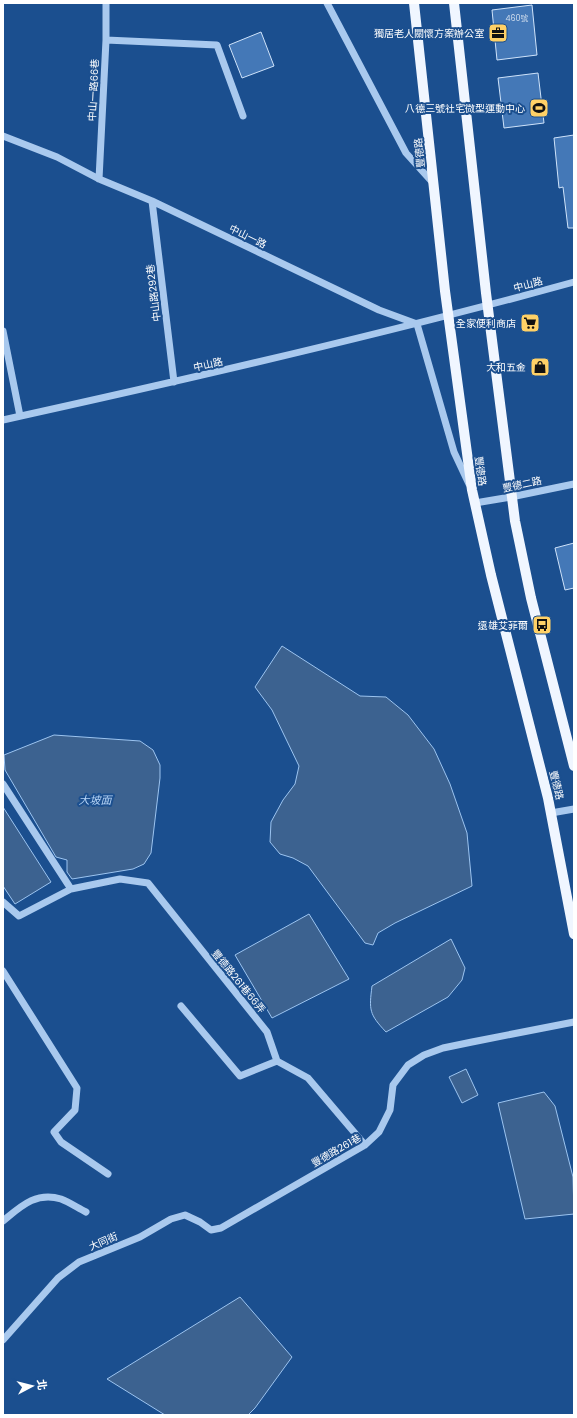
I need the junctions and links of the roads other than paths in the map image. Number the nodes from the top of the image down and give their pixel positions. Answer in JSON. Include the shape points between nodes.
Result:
{"nodes":[{"id":1,"x":106,"y":3,"type":"edge"},
{"id":2,"x":327,"y":3,"type":"edge"},
{"id":3,"x":414,"y":3,"type":"edge"},
{"id":4,"x":454,"y":3,"type":"edge"},
{"id":5,"x":106,"y":40,"type":"junction"},
{"id":6,"x":243,"y":116,"type":"dead end"},
{"id":7,"x":3,"y":136,"type":"edge"},
{"id":8,"x":99,"y":178,"type":"junction"},
{"id":9,"x":434,"y":184,"type":"junction"},
{"id":10,"x":152,"y":201,"type":"junction"},
{"id":11,"x":574,"y":282,"type":"edge"},
{"id":12,"x":488,"y":306,"type":"junction"},
{"id":13,"x":449,"y":316,"type":"junction"},
{"id":14,"x":417,"y":324,"type":"junction"},
{"id":15,"x":3,"y":331,"type":"edge"},
{"id":16,"x":174,"y":382,"type":"junction"},
{"id":17,"x":20,"y":416,"type":"junction"},
{"id":18,"x":3,"y":420,"type":"edge"},
{"id":19,"x":574,"y":484,"type":"edge"},
{"id":20,"x":472,"y":490,"type":"junction"},
{"id":21,"x":511,"y":497,"type":"junction"},
{"id":22,"x":474,"y":503,"type":"junction"},
{"id":23,"x":574,"y":766,"type":"edge"},
{"id":24,"x":3,"y":784,"type":"edge"},
{"id":25,"x":574,"y":809,"type":"edge"},
{"id":26,"x":551,"y":813,"type":"junction"},
{"id":27,"x":71,"y":889,"type":"junction"},
{"id":28,"x":3,"y":902,"type":"edge"},
{"id":29,"x":574,"y":934,"type":"edge"},
{"id":30,"x":3,"y":971,"type":"edge"},
{"id":31,"x":181,"y":1006,"type":"dead end"},
{"id":32,"x":574,"y":1022,"type":"edge"},
{"id":33,"x":277,"y":1061,"type":"junction"},
{"id":34,"x":365,"y":1145,"type":"junction"},
{"id":35,"x":108,"y":1174,"type":"dead end"},
{"id":36,"x":86,"y":1212,"type":"dead end"},
{"id":37,"x":3,"y":1221,"type":"edge"},
{"id":38,"x":232,"y":1222,"type":"joint"},
{"id":39,"x":3,"y":1340,"type":"edge"}],
"edges":[{"from":1,"to":5,"type":"street","name":"中山一路66巷"},
{"from":2,"to":9,"type":"street","via":[[406,153]]},
{"from":3,"to":9,"type":"main road","name":"豐德路"},
{"from":4,"to":12,"type":"main road"},
{"from":5,"to":6,"type":"street","via":[[217,45]]},
{"from":5,"to":8,"type":"street","name":"中山一路66巷"},
{"from":7,"to":8,"type":"street","name":"中山一路","via":[[57,157]]},
{"from":8,"to":10,"type":"street","name":"中山一路"},
{"from":9,"to":13,"type":"main road","name":"豐德路"},
{"from":10,"to":14,"type":"street","name":"中山一路","via":[[379,310]]},
{"from":10,"to":16,"type":"street","name":"中山路292巷"},
{"from":11,"to":12,"type":"street","name":"中山路"},
{"from":12,"to":13,"type":"street"},
{"from":12,"to":21,"type":"main road"},
{"from":13,"to":14,"type":"street"},
{"from":13,"to":20,"type":"main road","name":"豐德路"},
{"from":14,"to":16,"type":"street","name":"中山路"},
{"from":14,"to":20,"type":"street","via":[[454,452]]},
{"from":15,"to":17,"type":"street"},
{"from":16,"to":17,"type":"street","name":"中山路"},
{"from":17,"to":18,"type":"street","name":"中山路"},
{"from":19,"to":21,"type":"street","name":"豐德二路"},
{"from":20,"to":22,"type":"main road","name":"豐德路"},
{"from":21,"to":22,"type":"street","name":"豐德二路"},
{"from":21,"to":23,"type":"main road","via":[[531,598]]},
{"from":22,"to":26,"type":"main road","name":"豐德路"},
{"from":24,"to":27,"type":"street"},
{"from":25,"to":26,"type":"street"},
{"from":26,"to":29,"type":"main road","name":"豐德路"},
{"from":27,"to":28,"type":"street","name":"豐德路261巷66弄","via":[[19,916]]},
{"from":27,"to":33,"type":"street","name":"豐德路261巷66弄","via":[[120,879],[148,883],[267,1032]]},
{"from":30,"to":35,"type":"street","via":[[77,1088],[75,1110],[54,1132],[61,1142]]},
{"from":31,"to":33,"type":"street","via":[[240,1076]]},
{"from":32,"to":34,"type":"street","name":"豐德路261巷","via":[[444,1048],[408,1064],[393,1085],[390,1110],[379,1132]]},
{"from":33,"to":34,"type":"street","via":[[308,1078]]},
{"from":34,"to":38,"type":"street","name":"豐德路261巷"},
{"from":36,"to":37,"type":"street","via":[[60,1199],[45,1197],[26,1203]]},
{"from":38,"to":39,"type":"street","name":"大同街","via":[[210,1230],[200,1222],[185,1216],[171,1219],[140,1237],[79,1262],[58,1278]]}]}
